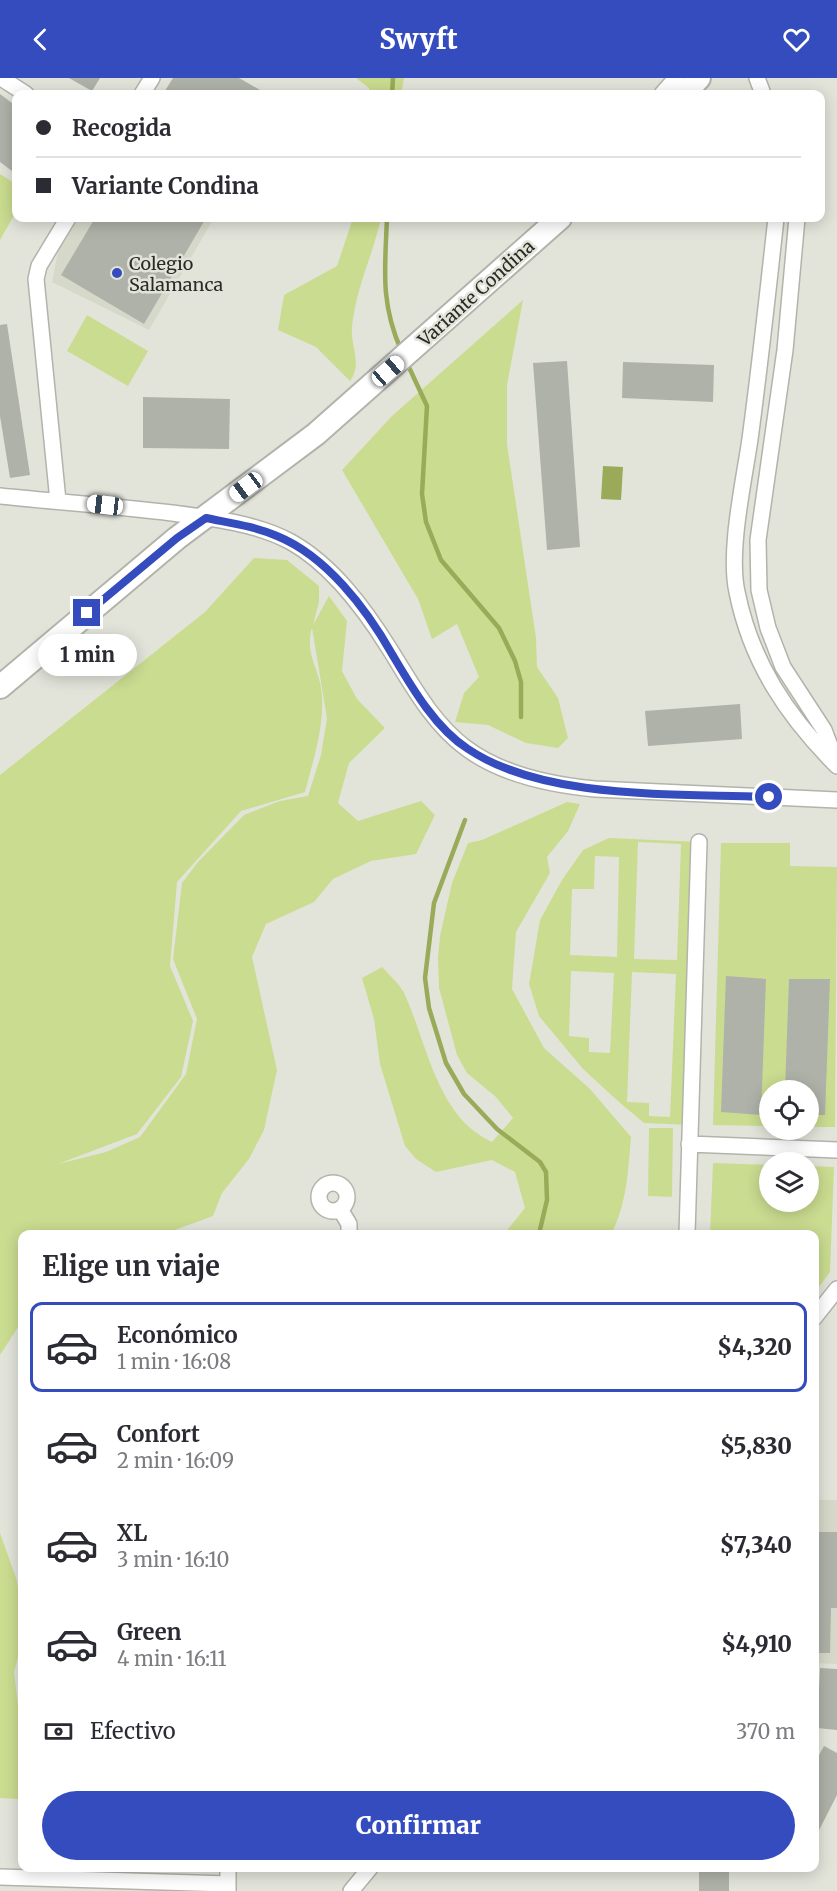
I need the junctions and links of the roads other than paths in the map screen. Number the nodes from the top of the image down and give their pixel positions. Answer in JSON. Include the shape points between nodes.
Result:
{"nodes":[{"id":1,"x":1,"y":78,"type":"edge"},
{"id":2,"x":676,"y":78,"type":"edge"},
{"id":3,"x":699,"y":78,"type":"edge"},
{"id":4,"x":20,"y":90,"type":"edge"},
{"id":5,"x":666,"y":90,"type":"edge"},
{"id":6,"x":688,"y":90,"type":"edge"},
{"id":7,"x":66,"y":222,"type":"edge"},
{"id":8,"x":556,"y":222,"type":"edge"},
{"id":9,"x":776,"y":222,"type":"edge"},
{"id":10,"x":797,"y":222,"type":"edge"},
{"id":11,"x":0,"y":496,"type":"edge"},
{"id":12,"x":58,"y":501,"type":"junction"},
{"id":13,"x":206,"y":518,"type":"junction"},
{"id":14,"x":0,"y":687,"type":"edge"},
{"id":15,"x":833,"y":762,"type":"edge"},
{"id":16,"x":837,"y":800,"type":"edge"},
{"id":17,"x":699,"y":842,"type":"dead end"},
{"id":18,"x":689,"y":1144,"type":"junction"},
{"id":19,"x":837,"y":1150,"type":"edge"},
{"id":20,"x":340,"y":1209,"type":"dead end"},
{"id":21,"x":349,"y":1230,"type":"edge"},
{"id":22,"x":687,"y":1230,"type":"edge"},
{"id":23,"x":837,"y":1289,"type":"edge"},
{"id":24,"x":819,"y":1312,"type":"edge"},
{"id":25,"x":228,"y":1872,"type":"edge"},
{"id":26,"x":367,"y":1872,"type":"edge"},
{"id":27,"x":74,"y":1873,"type":"edge"},
{"id":28,"x":0,"y":1877,"type":"edge"},
{"id":29,"x":228,"y":1888,"type":"edge"},
{"id":30,"x":351,"y":1891,"type":"edge"}],
"edges":[{"from":1,"to":4,"type":"street"},
{"from":2,"to":5,"type":"street"},
{"from":3,"to":6,"type":"highway"},
{"from":7,"to":12,"type":"street","via":[[39,266],[36,279]]},
{"from":8,"to":13,"type":"highway","name":"Variante Condina","via":[[316,434]]},
{"from":9,"to":15,"type":"street","via":[[736,536],[736,590],[748,637],[769,683]]},
{"from":10,"to":15,"type":"street","via":[[785,350],[758,540],[759,590],[783,667],[824,730]]},
{"from":11,"to":12,"type":"street"},
{"from":12,"to":13,"type":"street"},
{"from":13,"to":14,"type":"highway","name":"Variante Condina"},
{"from":13,"to":16,"type":"street","via":[[276,535],[314,558],[363,610],[442,725],[466,748],[500,766],[575,787]]},
{"from":17,"to":18,"type":"street"},
{"from":18,"to":19,"type":"street"},
{"from":18,"to":22,"type":"street"},
{"from":20,"to":21,"type":"street"},
{"from":23,"to":24,"type":"street"},
{"from":25,"to":29,"type":"street"},
{"from":26,"to":30,"type":"street"},
{"from":27,"to":28,"type":"street"},
{"from":27,"to":29,"type":"street"}]}
